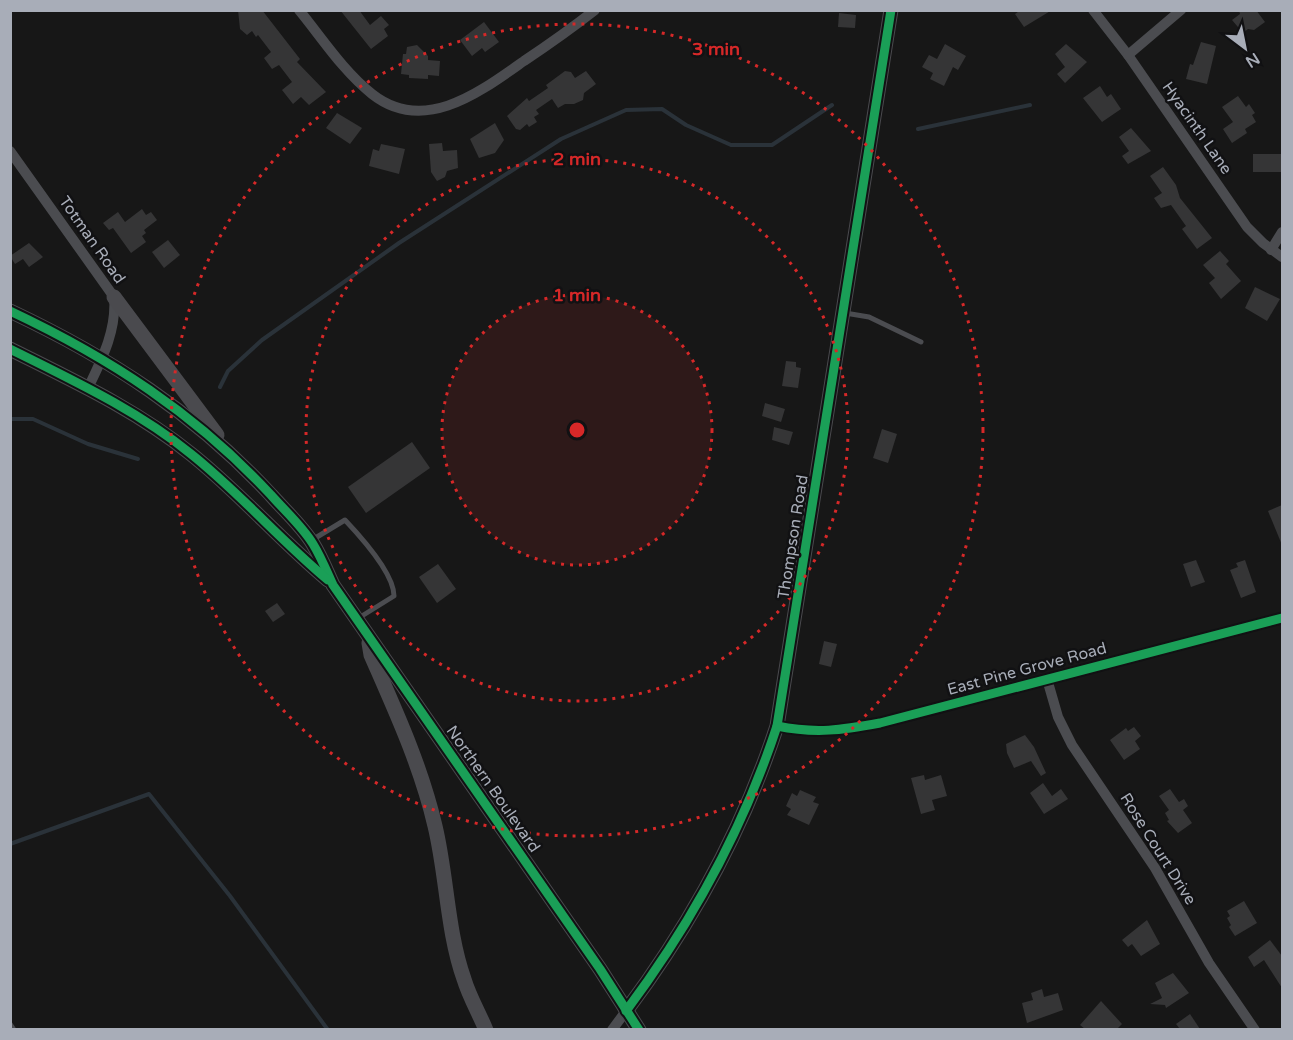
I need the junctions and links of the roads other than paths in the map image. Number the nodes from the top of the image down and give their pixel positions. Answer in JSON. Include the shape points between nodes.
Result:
{"nodes":[{"id":1,"x":299,"y":10,"type":"edge"},
{"id":2,"x":595,"y":10,"type":"edge"},
{"id":3,"x":891,"y":10,"type":"edge"},
{"id":4,"x":1092,"y":10,"type":"edge"},
{"id":5,"x":1181,"y":10,"type":"edge"},
{"id":6,"x":1128,"y":55,"type":"junction"},
{"id":7,"x":10,"y":151,"type":"edge"},
{"id":8,"x":1282,"y":232,"type":"edge"},
{"id":9,"x":1271,"y":250,"type":"junction"},
{"id":10,"x":1282,"y":257,"type":"edge"},
{"id":11,"x":114,"y":297,"type":"junction"},
{"id":12,"x":10,"y":310,"type":"edge"},
{"id":13,"x":844,"y":313,"type":"junction"},
{"id":14,"x":921,"y":342,"type":"dead end"},
{"id":15,"x":10,"y":349,"type":"edge"},
{"id":16,"x":102,"y":357,"type":"junction"},
{"id":17,"x":88,"y":388,"type":"junction"},
{"id":18,"x":235,"y":459,"type":"junction"},
{"id":19,"x":310,"y":540,"type":"junction"},
{"id":20,"x":333,"y":585,"type":"junction"},
{"id":21,"x":1282,"y":618,"type":"edge"},
{"id":22,"x":357,"y":619,"type":"junction"},
{"id":23,"x":367,"y":634,"type":"junction"},
{"id":24,"x":1047,"y":679,"type":"junction"},
{"id":25,"x":777,"y":726,"type":"junction"},
{"id":26,"x":626,"y":1011,"type":"junction"},
{"id":27,"x":10,"y":1024,"type":"edge"},
{"id":28,"x":14,"y":1029,"type":"edge"},
{"id":29,"x":486,"y":1029,"type":"edge"},
{"id":30,"x":612,"y":1029,"type":"edge"},
{"id":31,"x":639,"y":1029,"type":"edge"},
{"id":32,"x":1255,"y":1029,"type":"edge"}],
"edges":[{"from":1,"to":2,"type":"street","via":[[354,78],[373,95],[406,111],[453,106],[478,93]]},
{"from":3,"to":13,"type":"main road","name":"Thompson Road"},
{"from":4,"to":6,"type":"street","name":"Hyacinth Lane"},
{"from":5,"to":6,"type":"street"},
{"from":6,"to":9,"type":"street","name":"Hyacinth Lane","via":[[1247,226]]},
{"from":7,"to":11,"type":"street","name":"Totman Road"},
{"from":8,"to":9,"type":"street"},
{"from":9,"to":10,"type":"street","name":"Hyacinth Lane"},
{"from":11,"to":16,"type":"street","name":"Totman Road","via":[[111,334]]},
{"from":11,"to":18,"type":"main road"},
{"from":12,"to":16,"type":"main road","name":"Northern Boulevard"},
{"from":13,"to":14,"type":"lane","via":[[868,317]]},
{"from":13,"to":25,"type":"main road","name":"Thompson Road"},
{"from":15,"to":17,"type":"main road","name":"Northern Boulevard"},
{"from":16,"to":17,"type":"street","name":"Totman Road"},
{"from":16,"to":18,"type":"main road","name":"Northern Boulevard","via":[[159,395]]},
{"from":17,"to":20,"type":"main road","name":"Northern Boulevard","via":[[190,453],[242,496],[299,556]]},
{"from":18,"to":19,"type":"main road","name":"Northern Boulevard"},
{"from":19,"to":20,"type":"main road","name":"Northern Boulevard"},
{"from":19,"to":22,"type":"lane","via":[[345,520],[394,584],[394,596]]},
{"from":20,"to":22,"type":"main road","name":"Northern Boulevard"},
{"from":21,"to":24,"type":"street","name":"East Pine Grove Road"},
{"from":22,"to":23,"type":"main road","name":"Northern Boulevard"},
{"from":23,"to":26,"type":"main road","name":"Northern Boulevard"},
{"from":23,"to":29,"type":"main road","via":[[371,655],[424,781],[446,878],[458,956]]},
{"from":24,"to":25,"type":"street","name":"East Pine Grove Road","via":[[835,732],[804,732]]},
{"from":24,"to":32,"type":"street","name":"Rose Court Drive","via":[[1058,717],[1072,745],[1155,868],[1209,963]]},
{"from":25,"to":26,"type":"main road","name":"Thompson Road","via":[[757,786],[698,906]]},
{"from":26,"to":30,"type":"street"},
{"from":26,"to":31,"type":"main road"},
{"from":27,"to":28,"type":"lane"}]}
